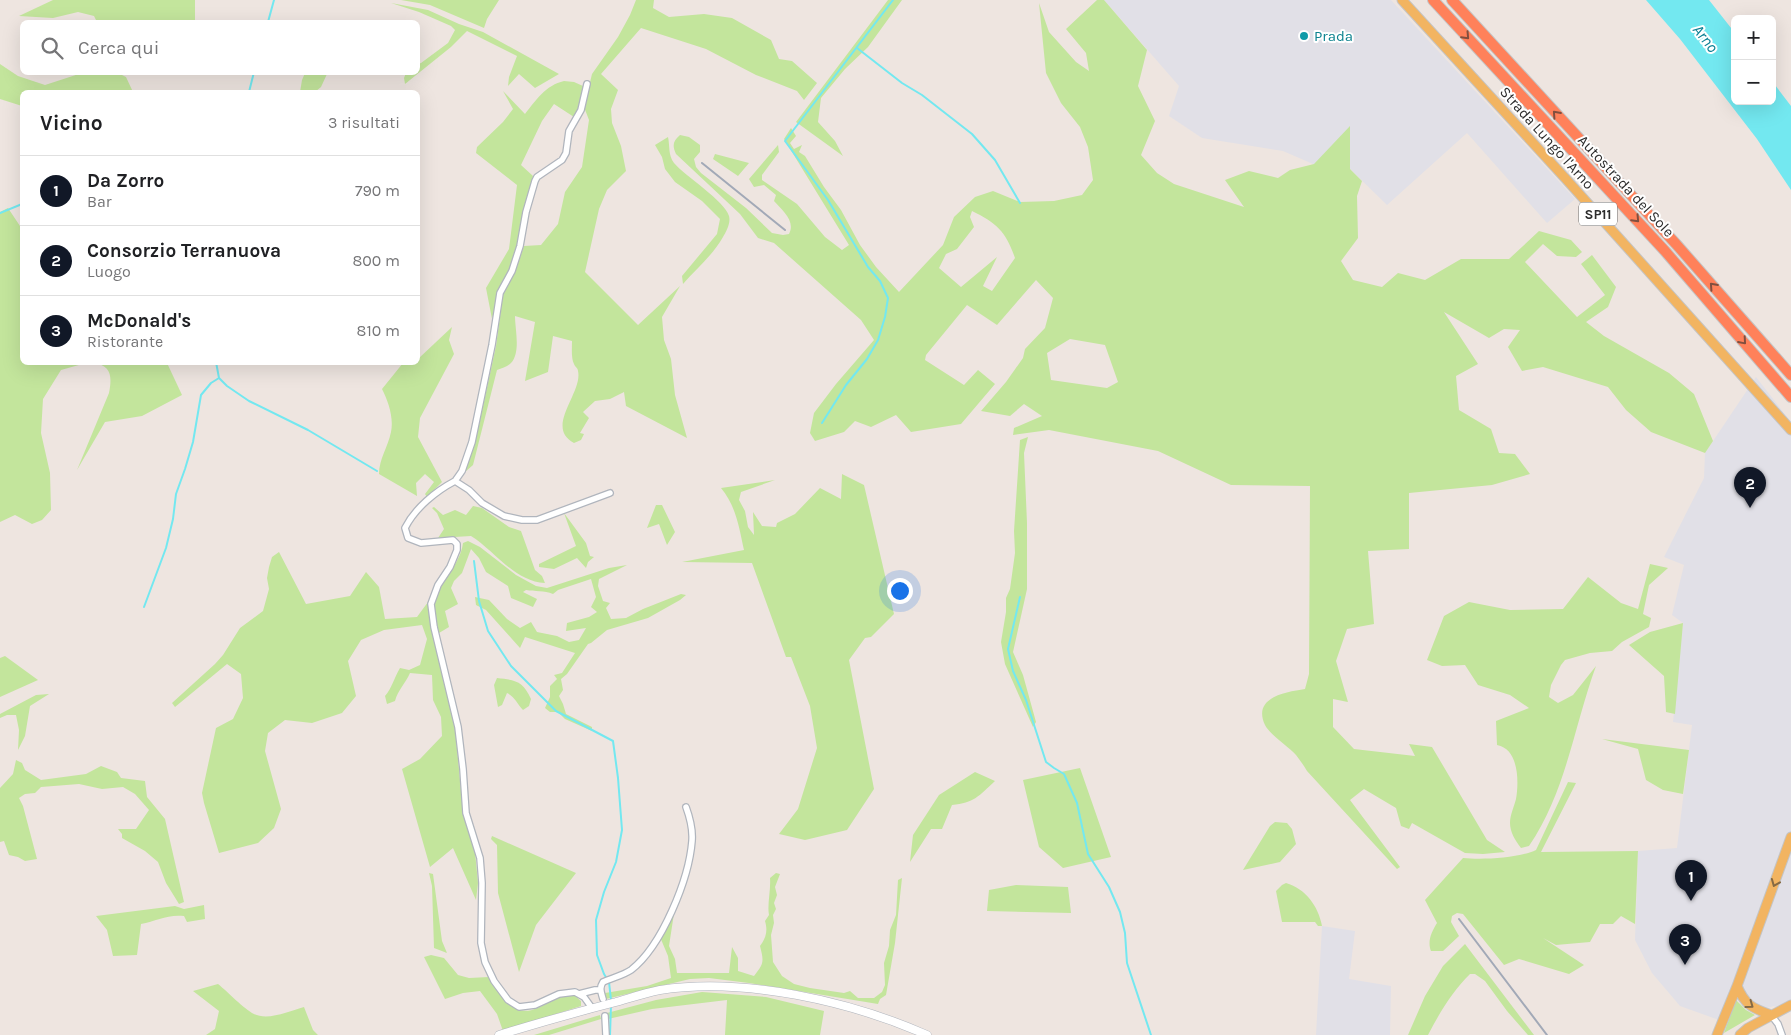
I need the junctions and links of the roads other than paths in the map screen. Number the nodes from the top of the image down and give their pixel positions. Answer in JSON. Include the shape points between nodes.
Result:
{"nodes":[{"id":1,"x":1402,"y":0,"type":"edge"},
{"id":2,"x":1433,"y":0,"type":"edge"},
{"id":3,"x":1452,"y":0,"type":"edge"},
{"id":4,"x":586,"y":84,"type":"dead end"},
{"id":5,"x":1791,"y":375,"type":"edge"},
{"id":6,"x":1791,"y":396,"type":"edge"},
{"id":7,"x":1791,"y":430,"type":"edge"},
{"id":8,"x":455,"y":481,"type":"junction"},
{"id":9,"x":610,"y":492,"type":"dead end"},
{"id":10,"x":686,"y":807,"type":"dead end"},
{"id":11,"x":1791,"y":838,"type":"edge"},
{"id":12,"x":1737,"y":986,"type":"junction"},
{"id":13,"x":600,"y":990,"type":"junction"},
{"id":14,"x":579,"y":994,"type":"junction"},
{"id":15,"x":604,"y":999,"type":"dead end"},
{"id":16,"x":1791,"y":1004,"type":"edge"},
{"id":17,"x":592,"y":1008,"type":"junction"},
{"id":18,"x":1771,"y":1015,"type":"junction"},
{"id":19,"x":605,"y":1016,"type":"dead end"},
{"id":20,"x":499,"y":1035,"type":"edge"},
{"id":21,"x":606,"y":1035,"type":"edge"},
{"id":22,"x":927,"y":1035,"type":"edge"},
{"id":23,"x":1717,"y":1035,"type":"edge"},
{"id":24,"x":1740,"y":1035,"type":"edge"},
{"id":25,"x":1782,"y":1035,"type":"edge"}],
"edges":[{"from":1,"to":7,"type":"main road","name":"Strada Lungo l'Arno","number":"SP11"},
{"from":2,"to":6,"type":"highway","name":"Autostrada del Sole","one_way":true,"via":[[1665,251]]},
{"from":5,"to":3,"type":"highway","name":"Autostrada del Sole","one_way":true,"via":[[1676,244]]},
{"from":4,"to":8,"type":"street","via":[[581,110],[569,131],[566,153],[562,160],[535,181],[520,246],[500,293],[472,442]]},
{"from":8,"to":9,"type":"street","via":[[490,508],[504,516],[522,520],[537,520]]},
{"from":8,"to":14,"type":"street","via":[[435,494],[405,528],[408,538],[421,543],[453,540],[457,544],[450,567],[438,584],[431,604],[458,727],[466,813],[480,858],[481,935],[485,962],[508,1000],[519,1007],[535,1005],[559,994]]},
{"from":10,"to":13,"type":"street","via":[[692,840],[681,889],[643,959],[630,971],[603,982]]},
{"from":11,"to":12,"type":"main road","one_way":true},
{"from":12,"to":18,"type":"main road","one_way":true,"via":[[1752,1008]]},
{"from":12,"to":23,"type":"main road"},
{"from":13,"to":14,"type":"street"},
{"from":13,"to":15,"type":"street"},
{"from":14,"to":17,"type":"street"},
{"from":16,"to":18,"type":"main road"},
{"from":17,"to":20,"type":"main road"},
{"from":17,"to":22,"type":"main road","via":[[676,988],[750,988],[862,1012]]},
{"from":18,"to":24,"type":"main road"},
{"from":18,"to":25,"type":"street"},
{"from":19,"to":21,"type":"street"}]}
